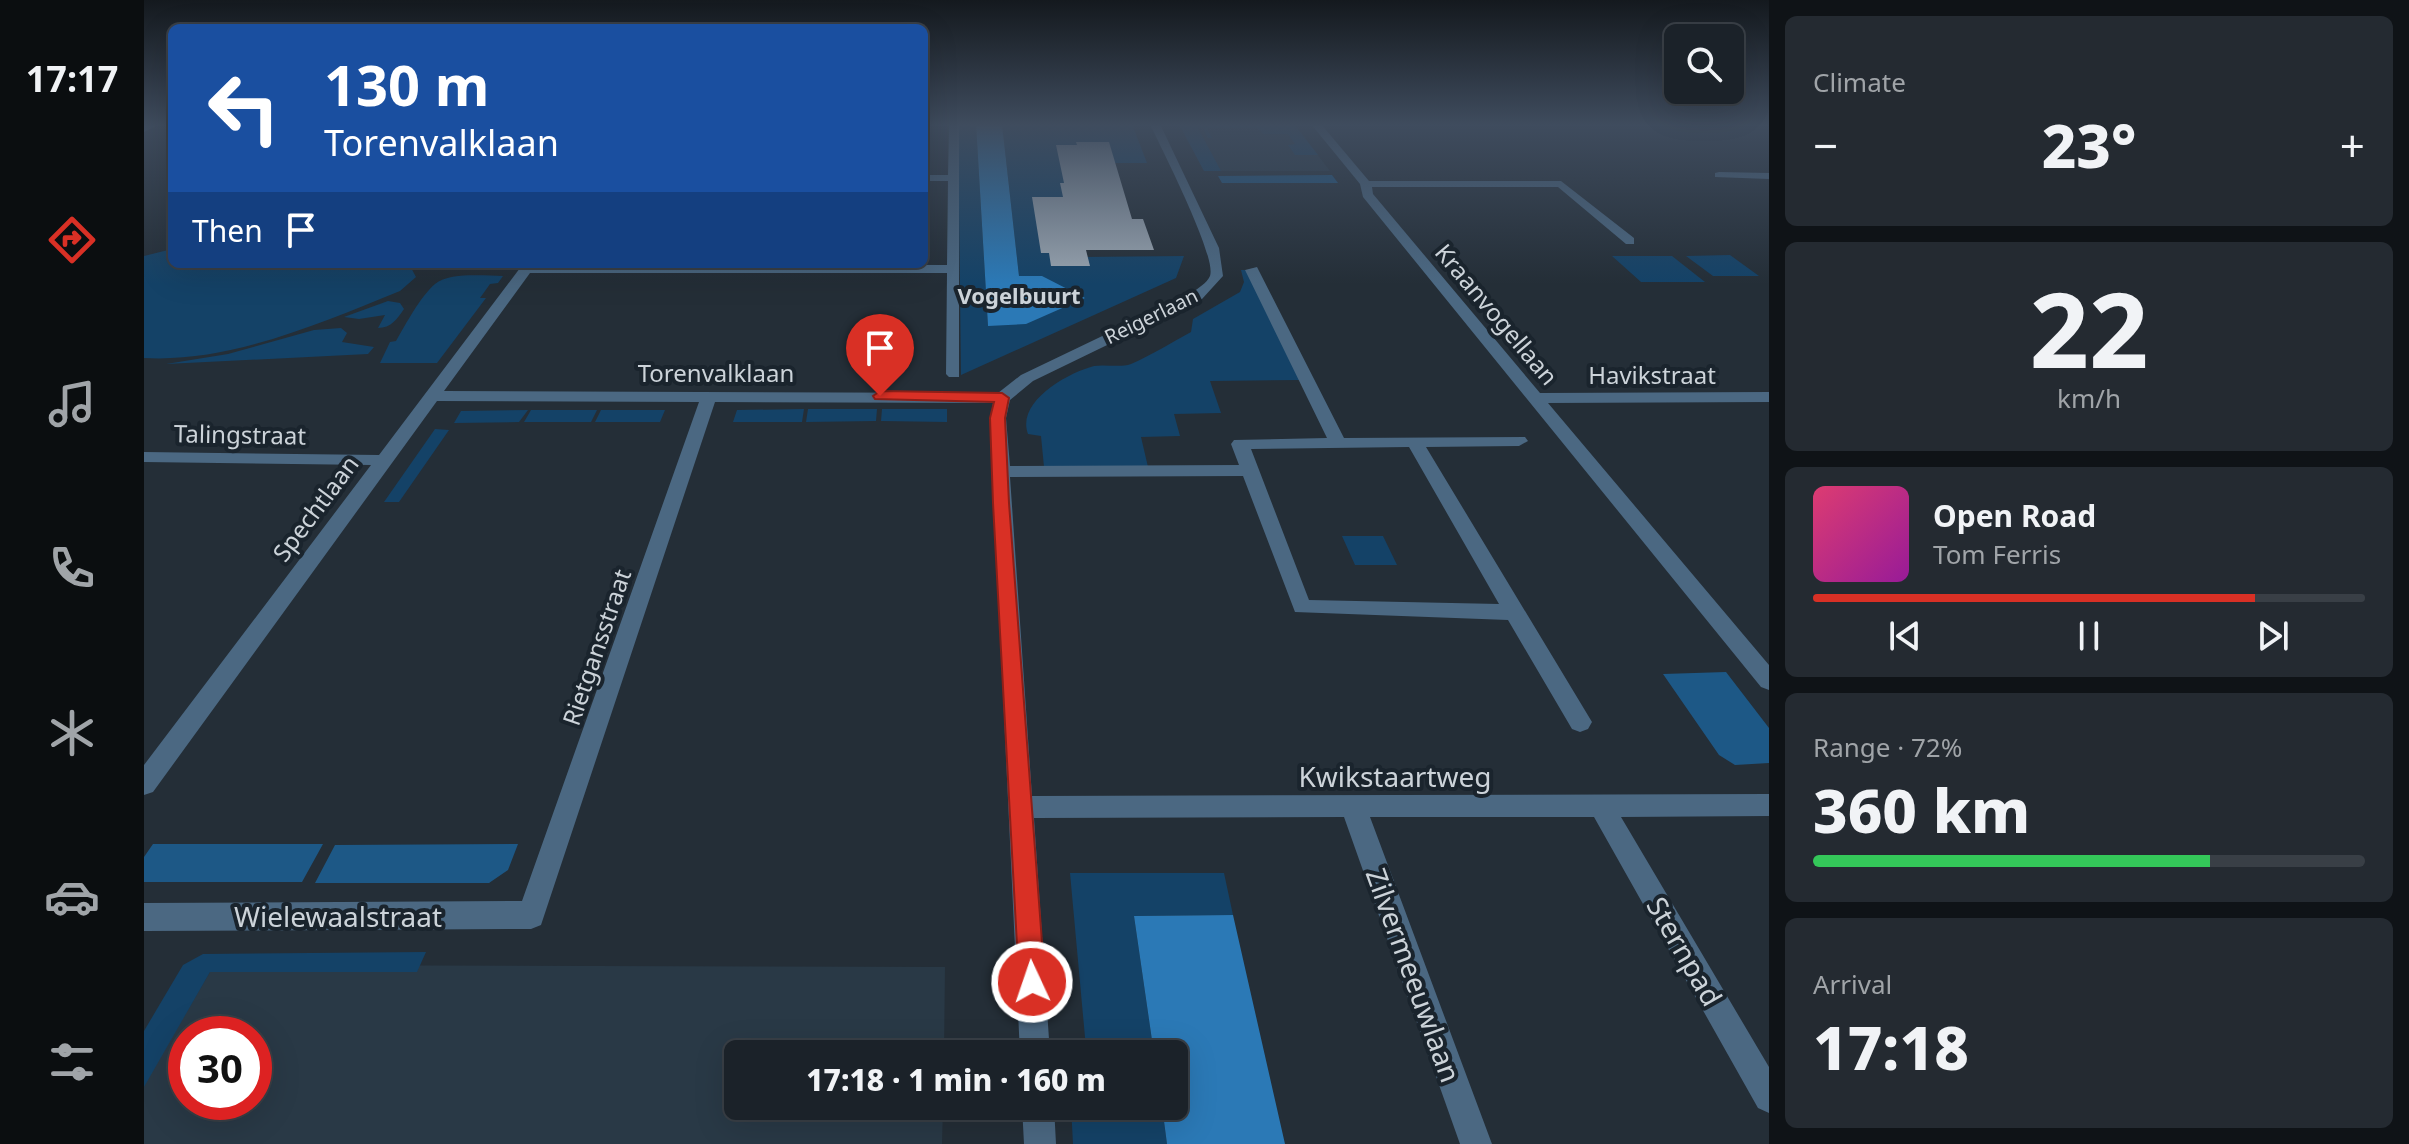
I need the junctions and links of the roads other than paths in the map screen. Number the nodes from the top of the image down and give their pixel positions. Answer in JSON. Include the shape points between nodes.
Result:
{"nodes":[{"id":1,"x":1180,"y":177,"type":"edge"},
{"id":2,"x":1360,"y":177,"type":"edge"},
{"id":3,"x":928,"y":178,"type":"edge"},
{"id":4,"x":953,"y":178,"type":"joint"},
{"id":5,"x":1366,"y":184,"type":"junction"},
{"id":6,"x":1630,"y":241,"type":"dead end"},
{"id":7,"x":527,"y":268,"type":"edge"},
{"id":8,"x":740,"y":268,"type":"edge"},
{"id":9,"x":953,"y":269,"type":"junction"},
{"id":10,"x":1252,"y":270,"type":"dead end"},
{"id":11,"x":954,"y":374,"type":"dead end"},
{"id":12,"x":430,"y":396,"type":"junction"},
{"id":13,"x":709,"y":396,"type":"junction"},
{"id":14,"x":1769,"y":397,"type":"edge"},
{"id":15,"x":1002,"y":398,"type":"junction"},
{"id":16,"x":1535,"y":398,"type":"junction"},
{"id":17,"x":1519,"y":441,"type":"dead end"},
{"id":18,"x":1414,"y":442,"type":"junction"},
{"id":19,"x":1338,"y":443,"type":"junction"},
{"id":20,"x":144,"y":457,"type":"edge"},
{"id":21,"x":383,"y":460,"type":"junction"},
{"id":22,"x":1250,"y":470,"type":"junction"},
{"id":23,"x":1001,"y":472,"type":"junction"},
{"id":24,"x":1514,"y":612,"type":"junction"},
{"id":25,"x":1769,"y":681,"type":"edge"},
{"id":26,"x":1580,"y":722,"type":"dead end"},
{"id":27,"x":144,"y":784,"type":"edge"},
{"id":28,"x":1769,"y":805,"type":"edge"},
{"id":29,"x":1353,"y":806,"type":"junction"},
{"id":30,"x":1601,"y":806,"type":"junction"},
{"id":31,"x":1020,"y":807,"type":"junction"},
{"id":32,"x":531,"y":915,"type":"joint"},
{"id":33,"x":144,"y":917,"type":"edge"},
{"id":34,"x":1034,"y":1040,"type":"edge"},
{"id":35,"x":1769,"y":1097,"type":"edge"},
{"id":36,"x":1039,"y":1120,"type":"edge"},
{"id":37,"x":1040,"y":1144,"type":"edge"},
{"id":38,"x":1476,"y":1144,"type":"edge"}],
"edges":[{"from":1,"to":15,"type":"street","name":"Reigerlaan","via":[[1213,248],[1219,270],[1214,283],[1027,378]]},
{"from":2,"to":5,"type":"street","name":"Kraanvogellaan"},
{"from":3,"to":4,"type":"street"},
{"from":4,"to":9,"type":"street"},
{"from":5,"to":6,"type":"street","via":[[1561,184]]},
{"from":5,"to":16,"type":"street","name":"Kraanvogellaan","via":[[1367,195]]},
{"from":7,"to":12,"type":"street","name":"Spechtlaan"},
{"from":8,"to":9,"type":"street"},
{"from":9,"to":11,"type":"street"},
{"from":10,"to":19,"type":"street"},
{"from":12,"to":13,"type":"street","name":"Torenvalklaan"},
{"from":12,"to":21,"type":"street","name":"Spechtlaan"},
{"from":13,"to":15,"type":"street","name":"Torenvalklaan"},
{"from":13,"to":32,"type":"street","name":"Rietgansstraat"},
{"from":14,"to":16,"type":"street","name":"Havikstraat"},
{"from":15,"to":23,"type":"street"},
{"from":16,"to":25,"type":"street","name":"Kraanvogellaan"},
{"from":17,"to":18,"type":"street"},
{"from":18,"to":19,"type":"street"},
{"from":18,"to":24,"type":"street"},
{"from":19,"to":22,"type":"street","via":[[1240,444]]},
{"from":20,"to":21,"type":"street","name":"Talingstraat"},
{"from":21,"to":27,"type":"street","name":"Spechtlaan"},
{"from":22,"to":23,"type":"street"},
{"from":22,"to":24,"type":"street","via":[[1302,607]]},
{"from":23,"to":31,"type":"street"},
{"from":24,"to":26,"type":"street"},
{"from":28,"to":30,"type":"street","name":"Kwikstaartweg"},
{"from":29,"to":30,"type":"street","name":"Kwikstaartweg"},
{"from":29,"to":31,"type":"street","name":"Kwikstaartweg"},
{"from":29,"to":38,"type":"street","name":"Zilvermeeuwlaan"},
{"from":30,"to":35,"type":"street","name":"Sternpad"},
{"from":31,"to":34,"type":"street"},
{"from":32,"to":33,"type":"street","name":"Wielewaalstraat"},
{"from":36,"to":37,"type":"street"}]}
